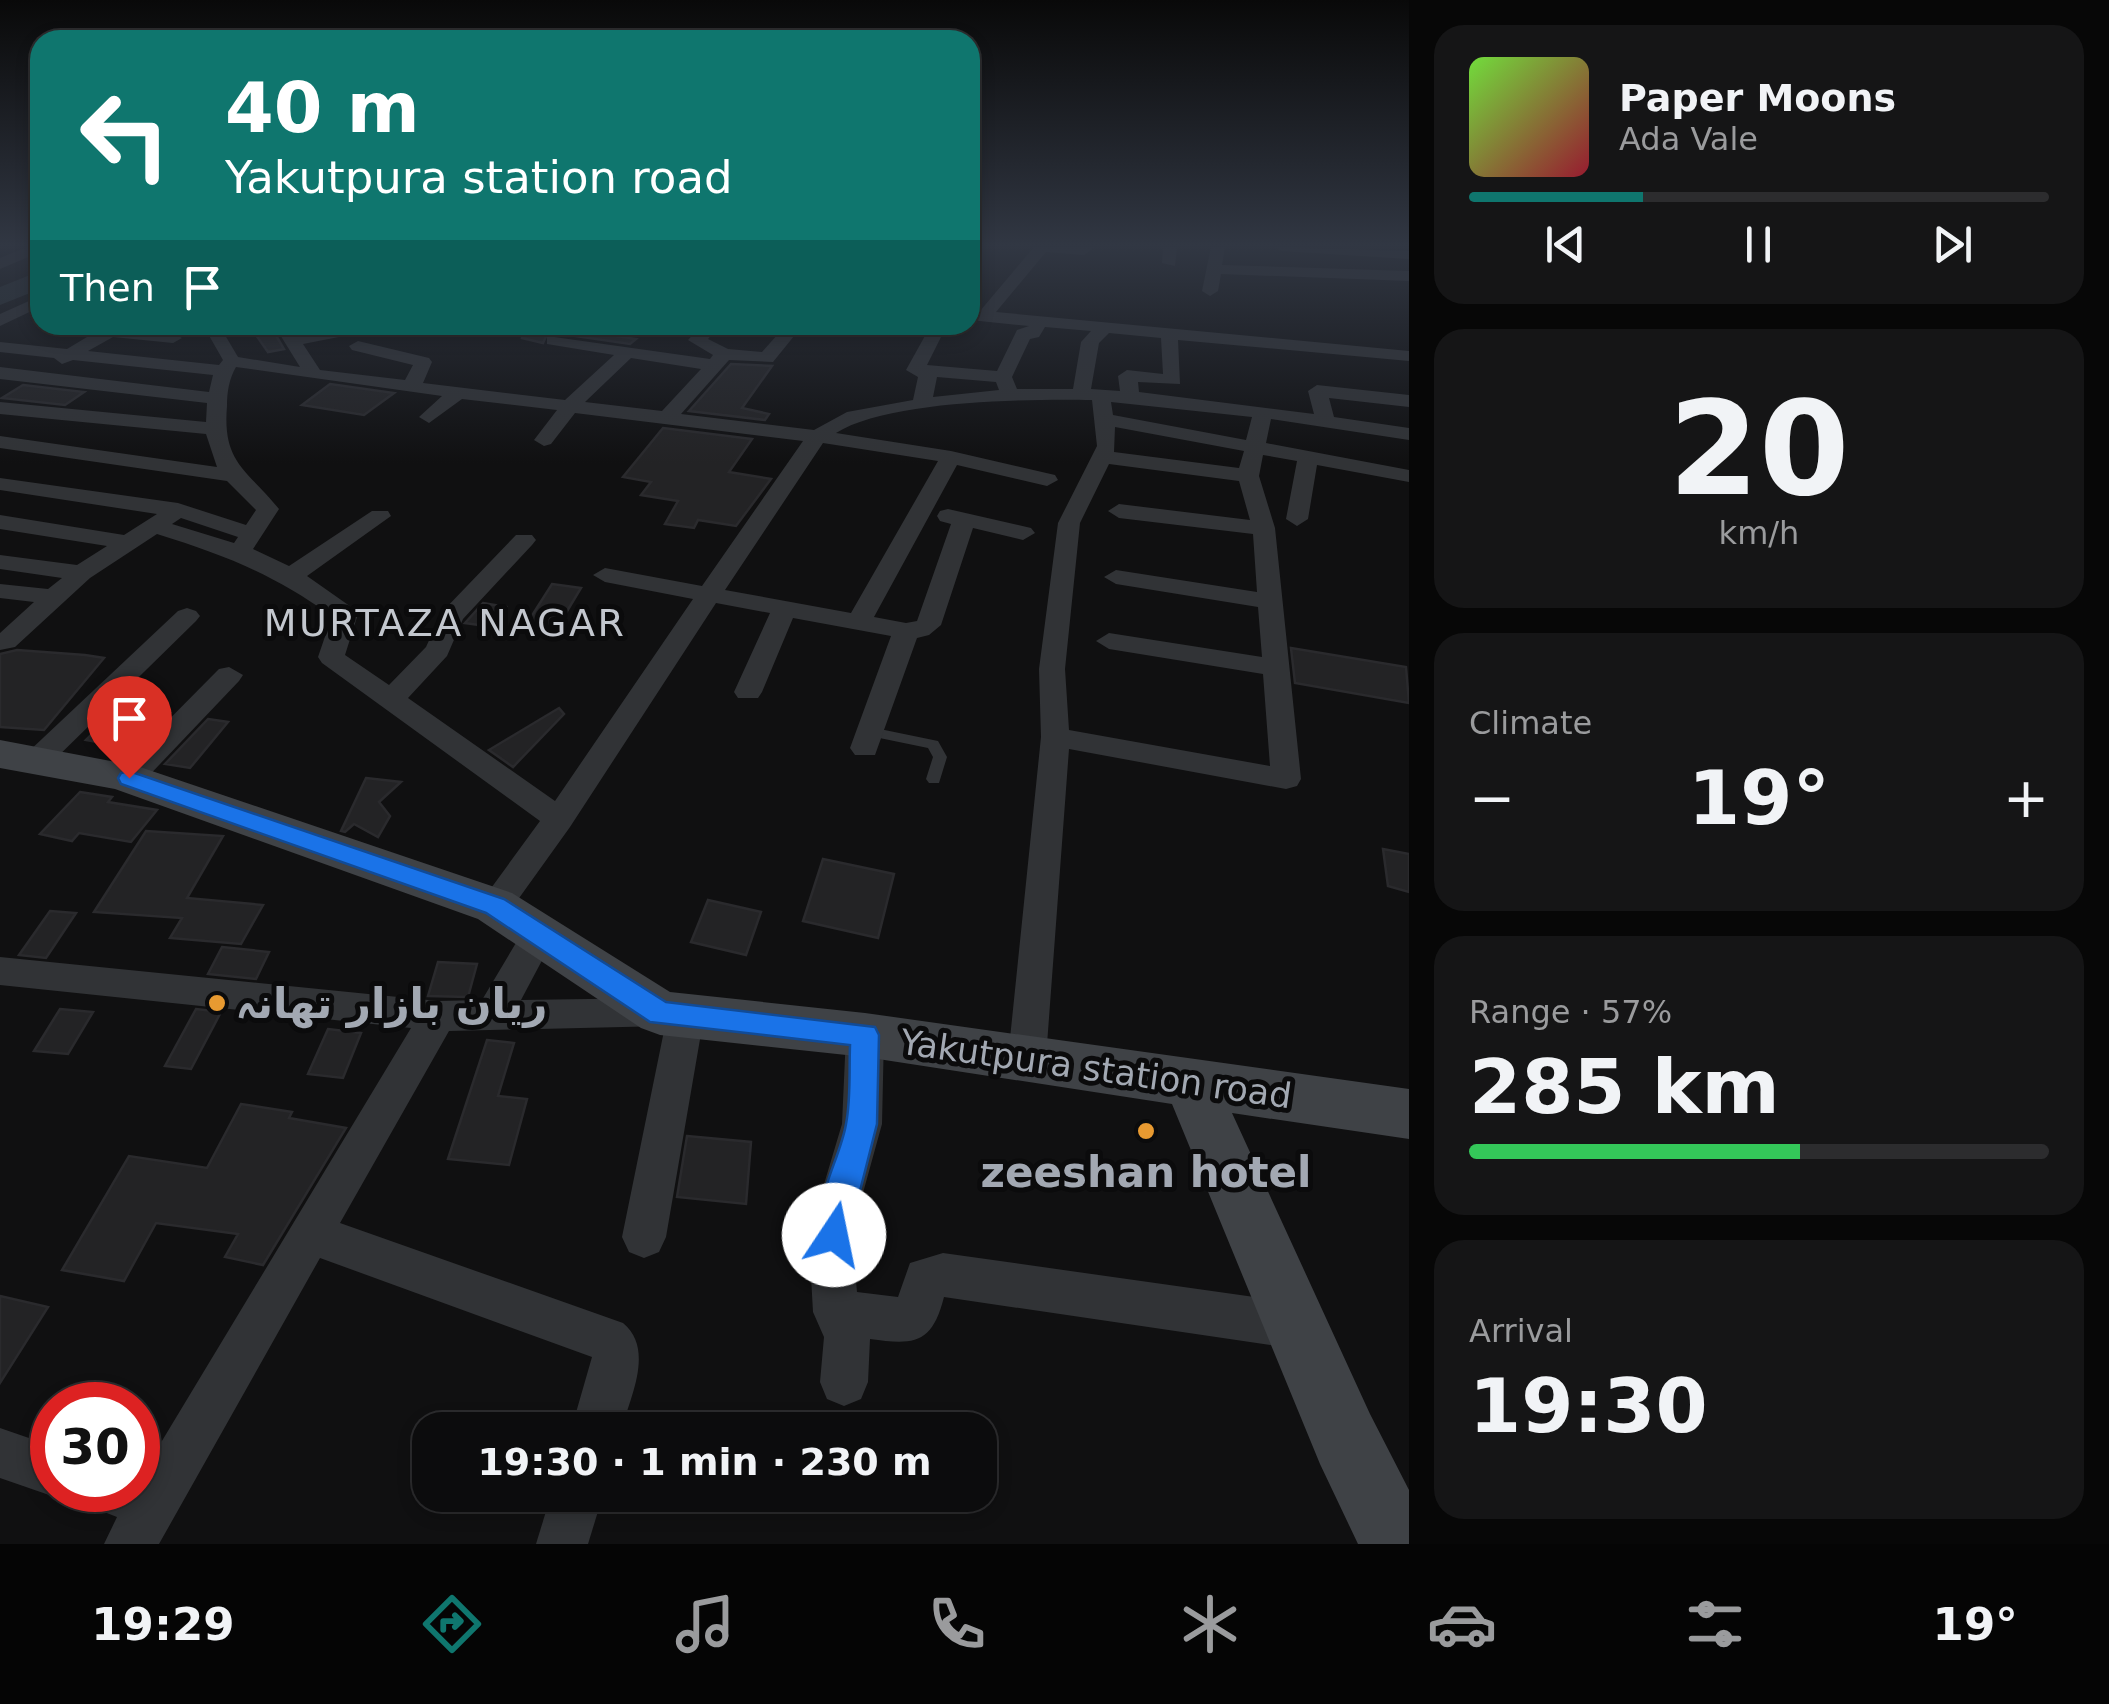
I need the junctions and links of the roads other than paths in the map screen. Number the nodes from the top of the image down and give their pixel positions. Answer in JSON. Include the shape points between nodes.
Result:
{"nodes":[{"id":1,"x":1020,"y":319,"type":"edge"},
{"id":2,"x":1073,"y":319,"type":"edge"},
{"id":3,"x":2,"y":320,"type":"edge"},
{"id":4,"x":1040,"y":321,"type":"junction"},
{"id":5,"x":30,"y":323,"type":"edge"},
{"id":6,"x":1072,"y":323,"type":"junction"},
{"id":7,"x":1108,"y":326,"type":"junction"},
{"id":8,"x":1168,"y":332,"type":"junction"},
{"id":9,"x":102,"y":335,"type":"edge"},
{"id":10,"x":155,"y":335,"type":"edge"},
{"id":11,"x":215,"y":335,"type":"edge"},
{"id":12,"x":288,"y":335,"type":"edge"},
{"id":13,"x":702,"y":335,"type":"edge"},
{"id":14,"x":787,"y":335,"type":"edge"},
{"id":15,"x":934,"y":335,"type":"edge"},
{"id":16,"x":173,"y":338,"type":"dead end"},
{"id":17,"x":553,"y":340,"type":"dead end"},
{"id":18,"x":0,"y":346,"type":"edge"},
{"id":19,"x":358,"y":346,"type":"dead end"},
{"id":20,"x":618,"y":346,"type":"junction"},
{"id":21,"x":68,"y":355,"type":"junction"},
{"id":22,"x":1409,"y":356,"type":"edge"},
{"id":23,"x":718,"y":359,"type":"junction"},
{"id":24,"x":226,"y":366,"type":"junction"},
{"id":25,"x":915,"y":370,"type":"junction"},
{"id":26,"x":0,"y":373,"type":"edge"},
{"id":27,"x":314,"y":376,"type":"junction"},
{"id":28,"x":31,"y":377,"type":"junction"},
{"id":29,"x":1006,"y":384,"type":"junction"},
{"id":30,"x":412,"y":385,"type":"junction"},
{"id":31,"x":460,"y":391,"type":"junction"},
{"id":32,"x":0,"y":398,"type":"edge"},
{"id":33,"x":1132,"y":398,"type":"junction"},
{"id":34,"x":218,"y":399,"type":"junction"},
{"id":35,"x":1409,"y":400,"type":"edge"},
{"id":36,"x":922,"y":403,"type":"junction"},
{"id":37,"x":1095,"y":403,"type":"junction"},
{"id":38,"x":570,"y":406,"type":"junction"},
{"id":39,"x":1273,"y":406,"type":"junction"},
{"id":40,"x":0,"y":408,"type":"edge"},
{"id":41,"x":1324,"y":413,"type":"junction"},
{"id":42,"x":1409,"y":415,"type":"edge"},
{"id":43,"x":429,"y":417,"type":"dead end"},
{"id":44,"x":666,"y":419,"type":"junction"},
{"id":45,"x":214,"y":429,"type":"junction"},
{"id":46,"x":1409,"y":434,"type":"edge"},
{"id":47,"x":816,"y":436,"type":"junction"},
{"id":48,"x":544,"y":440,"type":"dead end"},
{"id":49,"x":0,"y":442,"type":"edge"},
{"id":50,"x":1256,"y":447,"type":"junction"},
{"id":51,"x":951,"y":457,"type":"junction"},
{"id":52,"x":1102,"y":457,"type":"junction"},
{"id":53,"x":1308,"y":457,"type":"junction"},
{"id":54,"x":230,"y":475,"type":"junction"},
{"id":55,"x":1248,"y":476,"type":"junction"},
{"id":56,"x":1409,"y":476,"type":"edge"},
{"id":57,"x":1046,"y":480,"type":"dead end"},
{"id":58,"x":0,"y":484,"type":"edge"},
{"id":59,"x":178,"y":510,"type":"junction"},
{"id":60,"x":921,"y":510,"type":"junction"},
{"id":61,"x":1120,"y":511,"type":"dead end"},
{"id":62,"x":380,"y":516,"type":"dead end"},
{"id":63,"x":1296,"y":519,"type":"dead end"},
{"id":64,"x":964,"y":520,"type":"junction"},
{"id":65,"x":0,"y":522,"type":"edge"},
{"id":66,"x":152,"y":526,"type":"junction"},
{"id":67,"x":1264,"y":528,"type":"junction"},
{"id":68,"x":1023,"y":533,"type":"dead end"},
{"id":69,"x":524,"y":540,"type":"dead end"},
{"id":70,"x":124,"y":542,"type":"junction"},
{"id":71,"x":245,"y":543,"type":"junction"},
{"id":72,"x":0,"y":562,"type":"edge"},
{"id":73,"x":81,"y":573,"type":"junction"},
{"id":74,"x":605,"y":575,"type":"dead end"},
{"id":75,"x":292,"y":576,"type":"junction"},
{"id":76,"x":1116,"y":577,"type":"dead end"},
{"id":77,"x":0,"y":591,"type":"edge"},
{"id":78,"x":709,"y":594,"type":"junction"},
{"id":79,"x":50,"y":598,"type":"junction"},
{"id":80,"x":1270,"y":601,"type":"junction"},
{"id":81,"x":785,"y":608,"type":"junction"},
{"id":82,"x":186,"y":616,"type":"dead end"},
{"id":83,"x":858,"y":622,"type":"junction"},
{"id":84,"x":906,"y":631,"type":"junction"},
{"id":85,"x":1109,"y":641,"type":"dead end"},
{"id":86,"x":0,"y":642,"type":"edge"},
{"id":87,"x":1278,"y":668,"type":"junction"},
{"id":88,"x":230,"y":675,"type":"dead end"},
{"id":89,"x":748,"y":692,"type":"dead end"},
{"id":90,"x":392,"y":700,"type":"junction"},
{"id":91,"x":1055,"y":737,"type":"junction"},
{"id":92,"x":868,"y":740,"type":"joint"},
{"id":93,"x":18,"y":757,"type":"edge"},
{"id":94,"x":129,"y":778,"type":"junction"},
{"id":95,"x":934,"y":779,"type":"dead end"},
{"id":96,"x":560,"y":818,"type":"junction"},
{"id":97,"x":495,"y":906,"type":"junction"},
{"id":98,"x":538,"y":936,"type":"junction"},
{"id":99,"x":0,"y":971,"type":"edge"},
{"id":100,"x":493,"y":1015,"type":"junction"},
{"id":101,"x":673,"y":1015,"type":"junction"},
{"id":102,"x":438,"y":1016,"type":"junction"},
{"id":103,"x":865,"y":1035,"type":"junction"},
{"id":104,"x":1028,"y":1058,"type":"junction"},
{"id":105,"x":1192,"y":1084,"type":"junction"},
{"id":106,"x":1409,"y":1114,"type":"edge"},
{"id":107,"x":311,"y":1234,"type":"junction"},
{"id":108,"x":644,"y":1237,"type":"dead end"},
{"id":109,"x":836,"y":1312,"type":"junction"},
{"id":110,"x":1296,"y":1326,"type":"junction"},
{"id":111,"x":844,"y":1382,"type":"dead end"},
{"id":112,"x":601,"y":1412,"type":"edge"},
{"id":113,"x":0,"y":1453,"type":"edge"},
{"id":114,"x":30,"y":1463,"type":"edge"},
{"id":115,"x":572,"y":1512,"type":"edge"},
{"id":116,"x":132,"y":1513,"type":"edge"},
{"id":117,"x":562,"y":1544,"type":"edge"},
{"id":118,"x":1397,"y":1544,"type":"edge"}],
"edges":[{"from":1,"to":4,"type":"street"},
{"from":2,"to":6,"type":"street"},
{"from":3,"to":5,"type":"street"},
{"from":4,"to":6,"type":"street"},
{"from":4,"to":29,"type":"street","via":[[1033,333],[1023,334]]},
{"from":6,"to":7,"type":"street"},
{"from":7,"to":8,"type":"street"},
{"from":7,"to":37,"type":"street","via":[[1090,342]]},
{"from":8,"to":22,"type":"street"},
{"from":8,"to":33,"type":"street","via":[[1173,380],[1126,376]]},
{"from":9,"to":21,"type":"street"},
{"from":10,"to":16,"type":"street"},
{"from":11,"to":24,"type":"street"},
{"from":12,"to":27,"type":"street"},
{"from":13,"to":23,"type":"street","via":[[697,340]]},
{"from":14,"to":23,"type":"street","via":[[768,358]]},
{"from":15,"to":25,"type":"street"},
{"from":17,"to":20,"type":"street"},
{"from":18,"to":21,"type":"street"},
{"from":19,"to":30,"type":"street","via":[[423,362]]},
{"from":20,"to":23,"type":"street"},
{"from":20,"to":38,"type":"street"},
{"from":21,"to":24,"type":"street"},
{"from":21,"to":28,"type":"street"},
{"from":23,"to":44,"type":"street"},
{"from":24,"to":27,"type":"street"},
{"from":24,"to":34,"type":"street"},
{"from":25,"to":29,"type":"street"},
{"from":25,"to":36,"type":"street","via":[[928,374]]},
{"from":26,"to":28,"type":"street"},
{"from":27,"to":30,"type":"street"},
{"from":28,"to":32,"type":"street"},
{"from":28,"to":34,"type":"street"},
{"from":29,"to":36,"type":"street"},
{"from":29,"to":37,"type":"street"},
{"from":30,"to":31,"type":"street"},
{"from":31,"to":38,"type":"street"},
{"from":31,"to":43,"type":"street"},
{"from":33,"to":37,"type":"street"},
{"from":33,"to":39,"type":"street"},
{"from":34,"to":45,"type":"street"},
{"from":35,"to":41,"type":"street","via":[[1317,391]]},
{"from":36,"to":47,"type":"street","via":[[843,420]]},
{"from":37,"to":50,"type":"street"},
{"from":37,"to":52,"type":"street","via":[[1107,446]]},
{"from":38,"to":44,"type":"street"},
{"from":38,"to":48,"type":"street"},
{"from":39,"to":41,"type":"street"},
{"from":39,"to":50,"type":"street"},
{"from":40,"to":45,"type":"street"},
{"from":41,"to":42,"type":"street"},
{"from":41,"to":46,"type":"street"},
{"from":44,"to":47,"type":"street"},
{"from":45,"to":54,"type":"street"},
{"from":47,"to":51,"type":"street"},
{"from":47,"to":78,"type":"street"},
{"from":49,"to":54,"type":"street"},
{"from":50,"to":53,"type":"street"},
{"from":50,"to":55,"type":"street"},
{"from":51,"to":57,"type":"street"},
{"from":51,"to":60,"type":"street"},
{"from":52,"to":55,"type":"street"},
{"from":52,"to":91,"type":"street","via":[[1069,523],[1052,669]]},
{"from":53,"to":56,"type":"street"},
{"from":53,"to":63,"type":"street"},
{"from":54,"to":71,"type":"street","via":[[268,510]]},
{"from":55,"to":67,"type":"street"},
{"from":58,"to":59,"type":"street"},
{"from":59,"to":66,"type":"street"},
{"from":59,"to":71,"type":"street"},
{"from":60,"to":64,"type":"street"},
{"from":60,"to":83,"type":"street"},
{"from":61,"to":67,"type":"street"},
{"from":62,"to":75,"type":"street"},
{"from":64,"to":68,"type":"street"},
{"from":64,"to":84,"type":"street","via":[[928,625]]},
{"from":65,"to":70,"type":"street"},
{"from":66,"to":70,"type":"street"},
{"from":66,"to":71,"type":"street"},
{"from":67,"to":80,"type":"street"},
{"from":69,"to":90,"type":"street","via":[[451,618],[438,650]]},
{"from":70,"to":73,"type":"street"},
{"from":71,"to":75,"type":"street"},
{"from":72,"to":73,"type":"street"},
{"from":73,"to":79,"type":"street"},
{"from":74,"to":78,"type":"street"},
{"from":75,"to":90,"type":"street","via":[[344,614],[331,657]]},
{"from":76,"to":80,"type":"street"},
{"from":77,"to":79,"type":"street"},
{"from":78,"to":81,"type":"street"},
{"from":78,"to":96,"type":"street"},
{"from":79,"to":86,"type":"street"},
{"from":80,"to":87,"type":"street"},
{"from":81,"to":83,"type":"street"},
{"from":81,"to":89,"type":"street"},
{"from":82,"to":93,"type":"street"},
{"from":83,"to":84,"type":"street"},
{"from":84,"to":92,"type":"street"},
{"from":85,"to":87,"type":"street"},
{"from":87,"to":91,"type":"street","via":[[1286,779]]},
{"from":88,"to":94,"type":"street"},
{"from":90,"to":96,"type":"street"},
{"from":91,"to":104,"type":"street"},
{"from":92,"to":95,"type":"lane","via":[[933,744],[940,757]]},
{"from":93,"to":94,"type":"street","name":"Yakutpura station road"},
{"from":94,"to":97,"type":"street","name":"Yakutpura station road"},
{"from":96,"to":97,"type":"street"},
{"from":97,"to":98,"type":"street","name":"Yakutpura station road"},
{"from":98,"to":100,"type":"street"},
{"from":98,"to":101,"type":"street","name":"Yakutpura station road"},
{"from":99,"to":102,"type":"street"},
{"from":100,"to":101,"type":"street"},
{"from":100,"to":102,"type":"street"},
{"from":101,"to":103,"type":"street","name":"Yakutpura station road"},
{"from":101,"to":108,"type":"street"},
{"from":102,"to":107,"type":"street"},
{"from":103,"to":104,"type":"street","name":"Yakutpura station road"},
{"from":103,"to":109,"type":"street","via":[[862,1124],[837,1212],[832,1258]]},
{"from":104,"to":105,"type":"street","name":"Yakutpura station road"},
{"from":105,"to":106,"type":"street","name":"Yakutpura station road"},
{"from":105,"to":110,"type":"street"},
{"from":107,"to":112,"type":"street","via":[[607,1339],[617,1360]]},
{"from":107,"to":116,"type":"street"},
{"from":109,"to":110,"type":"street","via":[[907,1320],[918,1309],[926,1278],[943,1275]]},
{"from":109,"to":111,"type":"street","via":[[847,1336]]},
{"from":110,"to":118,"type":"street"},
{"from":113,"to":114,"type":"street"},
{"from":115,"to":117,"type":"street"}]}
